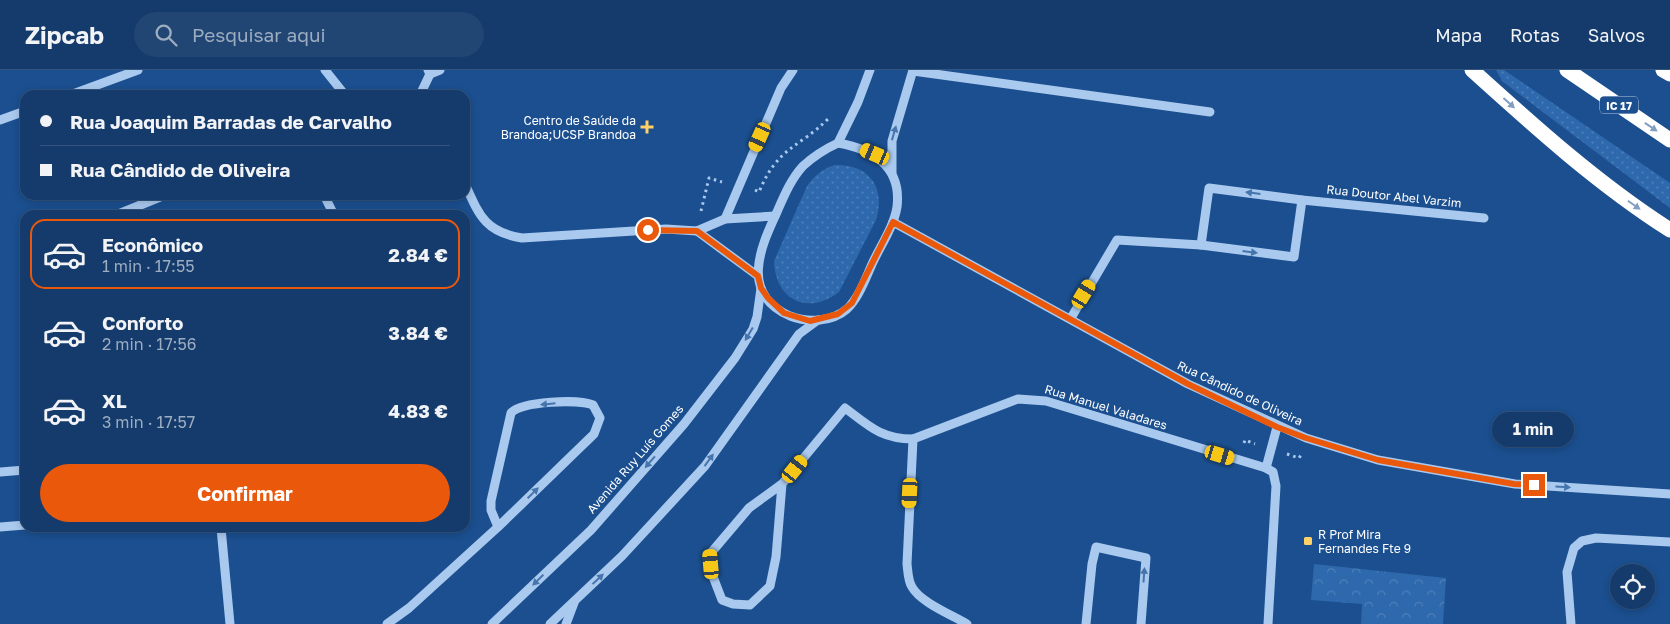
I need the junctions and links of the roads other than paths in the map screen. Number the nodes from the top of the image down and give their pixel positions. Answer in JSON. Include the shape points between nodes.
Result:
{"nodes":[{"id":1,"x":138,"y":70,"type":"edge"},
{"id":2,"x":325,"y":70,"type":"edge"},
{"id":3,"x":440,"y":70,"type":"edge"},
{"id":4,"x":792,"y":70,"type":"edge"},
{"id":5,"x":870,"y":70,"type":"edge"},
{"id":6,"x":913,"y":70,"type":"edge"},
{"id":7,"x":1472,"y":70,"type":"edge"},
{"id":8,"x":1567,"y":70,"type":"edge"},
{"id":9,"x":1663,"y":70,"type":"edge"},
{"id":10,"x":429,"y":72,"type":"edge"},
{"id":11,"x":1670,"y":74,"type":"edge"},
{"id":12,"x":84,"y":90,"type":"edge"},
{"id":13,"x":341,"y":90,"type":"edge"},
{"id":14,"x":422,"y":90,"type":"edge"},
{"id":15,"x":1210,"y":112,"type":"dead end"},
{"id":16,"x":20,"y":113,"type":"edge"},
{"id":17,"x":0,"y":120,"type":"edge"},
{"id":18,"x":1670,"y":140,"type":"edge"},
{"id":19,"x":838,"y":143,"type":"junction"},
{"id":20,"x":894,"y":181,"type":"junction"},
{"id":21,"x":470,"y":194,"type":"edge"},
{"id":22,"x":153,"y":200,"type":"edge"},
{"id":23,"x":1302,"y":200,"type":"junction"},
{"id":24,"x":128,"y":210,"type":"edge"},
{"id":25,"x":775,"y":216,"type":"junction"},
{"id":26,"x":1484,"y":218,"type":"dead end"},
{"id":27,"x":725,"y":219,"type":"junction"},
{"id":28,"x":893,"y":222,"type":"junction"},
{"id":29,"x":1670,"y":230,"type":"edge"},
{"id":30,"x":697,"y":231,"type":"junction"},
{"id":31,"x":1201,"y":246,"type":"junction"},
{"id":32,"x":758,"y":276,"type":"junction"},
{"id":33,"x":761,"y":288,"type":"junction"},
{"id":34,"x":1071,"y":318,"type":"junction"},
{"id":35,"x":818,"y":320,"type":"junction"},
{"id":36,"x":1277,"y":427,"type":"junction"},
{"id":37,"x":913,"y":439,"type":"junction"},
{"id":38,"x":1266,"y":468,"type":"junction"},
{"id":39,"x":20,"y":470,"type":"edge"},
{"id":40,"x":0,"y":472,"type":"edge"},
{"id":41,"x":782,"y":484,"type":"junction"},
{"id":42,"x":1670,"y":494,"type":"edge"},
{"id":43,"x":20,"y":525,"type":"edge"},
{"id":44,"x":0,"y":527,"type":"edge"},
{"id":45,"x":498,"y":527,"type":"junction"},
{"id":46,"x":221,"y":532,"type":"edge"},
{"id":47,"x":1670,"y":542,"type":"edge"},
{"id":48,"x":575,"y":600,"type":"junction"},
{"id":49,"x":230,"y":624,"type":"edge"},
{"id":50,"x":387,"y":624,"type":"edge"},
{"id":51,"x":492,"y":624,"type":"edge"},
{"id":52,"x":550,"y":624,"type":"edge"},
{"id":53,"x":566,"y":624,"type":"edge"},
{"id":54,"x":967,"y":624,"type":"edge"},
{"id":55,"x":1086,"y":624,"type":"edge"},
{"id":56,"x":1141,"y":624,"type":"edge"},
{"id":57,"x":1268,"y":624,"type":"edge"},
{"id":58,"x":1571,"y":624,"type":"edge"}],
"edges":[{"from":1,"to":12,"type":"street"},
{"from":2,"to":13,"type":"street"},
{"from":3,"to":10,"type":"street"},
{"from":4,"to":27,"type":"street","via":[[781,88]]},
{"from":5,"to":19,"type":"street"},
{"from":6,"to":15,"type":"street"},
{"from":20,"to":6,"type":"street","one_way":true,"via":[[892,141]]},
{"from":7,"to":29,"type":"highway","one_way":true,"via":[[1538,130],[1606,185]]},
{"from":8,"to":18,"type":"highway","number":"IC 17","one_way":true},
{"from":9,"to":11,"type":"highway"},
{"from":10,"to":14,"type":"street"},
{"from":16,"to":17,"type":"street"},
{"from":19,"to":20,"type":"street","via":[[875,154],[886,165]]},
{"from":19,"to":25,"type":"street","via":[[822,150],[803,166],[791,182]]},
{"from":20,"to":28,"type":"street","via":[[897,207]]},
{"from":21,"to":30,"type":"street","via":[[484,221],[503,235],[522,238]]},
{"from":22,"to":24,"type":"street"},
{"from":23,"to":26,"type":"street","name":"Rua Doutor Abel Varzim"},
{"from":31,"to":23,"type":"street","one_way":true,"via":[[1294,257]]},
{"from":23,"to":31,"type":"street","name":"Rua Doutor Abel Varzim","one_way":true,"via":[[1209,188]]},
{"from":25,"to":27,"type":"street"},
{"from":25,"to":32,"type":"street","via":[[761,248]]},
{"from":27,"to":30,"type":"street"},
{"from":28,"to":34,"type":"street","name":"Rua Cândido de Oliveira"},
{"from":28,"to":35,"type":"street","via":[[852,303],[838,314]]},
{"from":30,"to":32,"type":"street"},
{"from":31,"to":34,"type":"street","via":[[1117,240]]},
{"from":32,"to":33,"type":"street"},
{"from":33,"to":35,"type":"street","via":[[784,313],[798,319]]},
{"from":33,"to":51,"type":"street","name":"Avenida Ruy Luís Gomes","one_way":true,"via":[[753,329],[684,424],[591,530]]},
{"from":34,"to":36,"type":"street","name":"Rua Cândido de Oliveira","via":[[1188,384]]},
{"from":48,"to":35,"type":"street","one_way":true,"via":[[622,556],[705,466],[799,334]]},
{"from":36,"to":38,"type":"street"},
{"from":36,"to":42,"type":"street","name":"Rua Cândido de Oliveira","one_way":true,"via":[[1378,460],[1514,484]]},
{"from":37,"to":38,"type":"street","name":"Rua Manuel Valadares","via":[[1009,402],[1032,398]]},
{"from":37,"to":41,"type":"street","name":"Rua Manuel Valadares","via":[[879,434],[845,408]]},
{"from":37,"to":54,"type":"street","via":[[908,577],[920,596]]},
{"from":38,"to":57,"type":"street","via":[[1272,472],[1276,486]]},
{"from":39,"to":40,"type":"street"},
{"from":41,"to":41,"type":"street","name":"Rua Manuel Valadares","via":[[776,557],[770,586],[750,605],[722,600],[712,574],[710,554],[749,508]]},
{"from":43,"to":44,"type":"street"},
{"from":45,"to":45,"type":"street","one_way":true,"via":[[594,434],[600,418],[593,405],[577,401],[520,406],[511,412],[491,501]]},
{"from":45,"to":50,"type":"street"},
{"from":46,"to":49,"type":"street"},
{"from":47,"to":58,"type":"street","via":[[1596,538],[1582,541],[1574,548],[1567,572]]},
{"from":48,"to":52,"type":"street"},
{"from":48,"to":53,"type":"street"},
{"from":56,"to":55,"type":"street","one_way":true,"via":[[1146,558],[1096,547]]}]}
